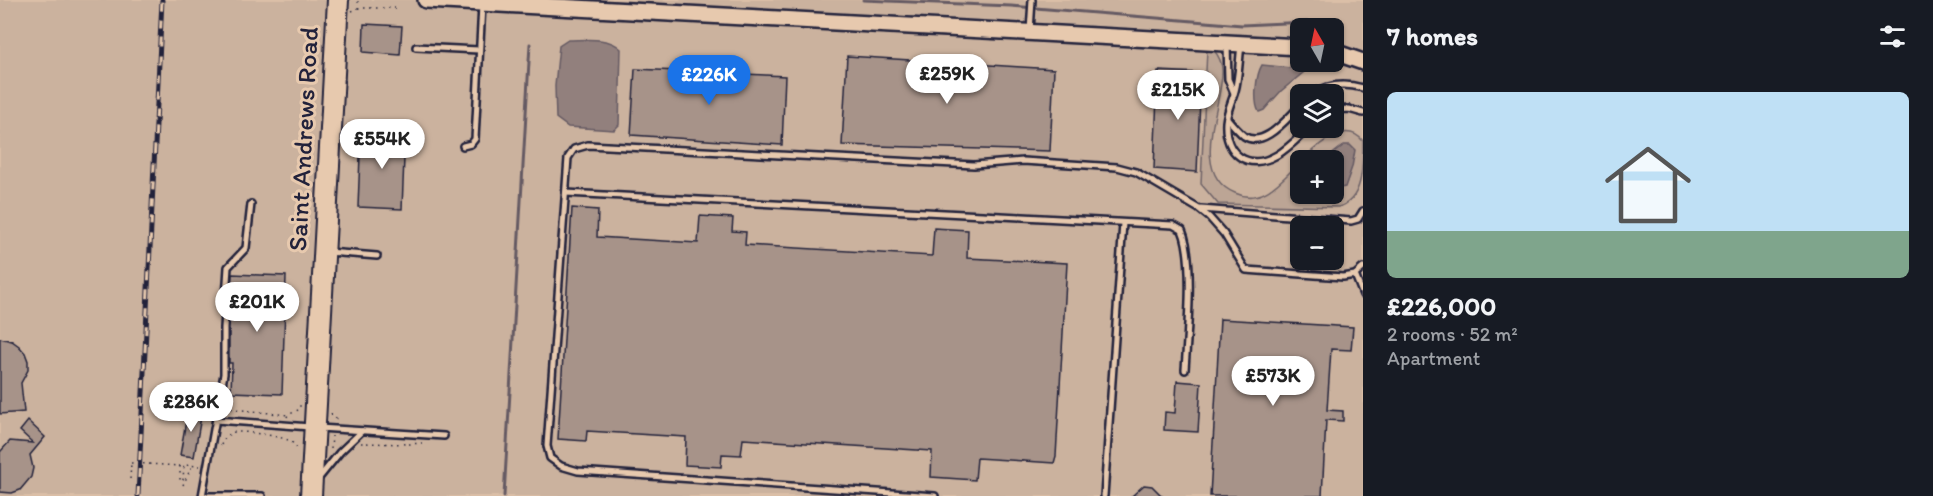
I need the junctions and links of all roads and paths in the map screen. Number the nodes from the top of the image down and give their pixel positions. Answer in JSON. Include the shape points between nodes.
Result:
{"nodes":[{"id":1,"x":338,"y":0,"type":"edge"},
{"id":2,"x":426,"y":0,"type":"edge"},
{"id":3,"x":1032,"y":0,"type":"edge"},
{"id":4,"x":479,"y":2,"type":"edge"},
{"id":5,"x":358,"y":8,"type":"dead end"},
{"id":6,"x":395,"y":8,"type":"dead end"},
{"id":7,"x":1030,"y":32,"type":"junction"},
{"id":8,"x":1233,"y":43,"type":"junction"},
{"id":9,"x":1290,"y":46,"type":"edge"},
{"id":10,"x":416,"y":47,"type":"dead end"},
{"id":11,"x":479,"y":50,"type":"junction"},
{"id":12,"x":1344,"y":55,"type":"edge"},
{"id":13,"x":1363,"y":62,"type":"edge"},
{"id":14,"x":1344,"y":85,"type":"edge"},
{"id":15,"x":1363,"y":88,"type":"edge"},
{"id":16,"x":1234,"y":93,"type":"junction"},
{"id":17,"x":1344,"y":109,"type":"edge"},
{"id":18,"x":1363,"y":113,"type":"edge"},
{"id":19,"x":1290,"y":115,"type":"edge"},
{"id":20,"x":1227,"y":118,"type":"junction"},
{"id":21,"x":1297,"y":138,"type":"edge"},
{"id":22,"x":463,"y":146,"type":"dead end"},
{"id":23,"x":566,"y":193,"type":"junction"},
{"id":24,"x":251,"y":204,"type":"dead end"},
{"id":25,"x":1199,"y":209,"type":"junction"},
{"id":26,"x":1363,"y":211,"type":"edge"},
{"id":27,"x":1123,"y":223,"type":"junction"},
{"id":28,"x":323,"y":252,"type":"junction"},
{"id":29,"x":377,"y":256,"type":"dead end"},
{"id":30,"x":1363,"y":268,"type":"edge"},
{"id":31,"x":1355,"y":275,"type":"junction"},
{"id":32,"x":1363,"y":295,"type":"edge"},
{"id":33,"x":1185,"y":370,"type":"dead end"},
{"id":34,"x":218,"y":408,"type":"junction"},
{"id":35,"x":288,"y":415,"type":"dead end"},
{"id":36,"x":216,"y":420,"type":"junction"},
{"id":37,"x":323,"y":428,"type":"junction"},
{"id":38,"x":362,"y":431,"type":"junction"},
{"id":39,"x":444,"y":436,"type":"dead end"},
{"id":40,"x":425,"y":442,"type":"dead end"},
{"id":41,"x":356,"y":444,"type":"dead end"},
{"id":42,"x":211,"y":445,"type":"junction"},
{"id":43,"x":298,"y":457,"type":"dead end"},
{"id":44,"x":333,"y":460,"type":"junction"},
{"id":45,"x":192,"y":465,"type":"junction"},
{"id":46,"x":207,"y":467,"type":"junction"},
{"id":47,"x":130,"y":479,"type":"dead end"},
{"id":48,"x":183,"y":485,"type":"dead end"},
{"id":49,"x":311,"y":491,"type":"edge"},
{"id":50,"x":202,"y":496,"type":"edge"},
{"id":51,"x":262,"y":496,"type":"edge"},
{"id":52,"x":935,"y":496,"type":"edge"},
{"id":53,"x":1104,"y":496,"type":"edge"}],
"edges":[{"from":1,"to":28,"type":"highway","name":"Saint Andrews Road"},
{"from":2,"to":4,"type":"street"},
{"from":3,"to":7,"type":"lane"},
{"from":4,"to":7,"type":"street"},
{"from":4,"to":11,"type":"lane"},
{"from":5,"to":6,"type":"path"},
{"from":7,"to":8,"type":"street"},
{"from":8,"to":9,"type":"street"},
{"from":8,"to":16,"type":"lane"},
{"from":8,"to":16,"type":"lane","via":[[1228,79]]},
{"from":10,"to":11,"type":"lane"},
{"from":11,"to":22,"type":"lane","via":[[475,139]]},
{"from":12,"to":13,"type":"street"},
{"from":14,"to":15,"type":"lane"},
{"from":16,"to":20,"type":"lane"},
{"from":17,"to":18,"type":"lane"},
{"from":19,"to":20,"type":"lane","via":[[1260,139],[1243,135]]},
{"from":20,"to":21,"type":"lane","via":[[1230,147],[1238,157],[1264,161]]},
{"from":23,"to":25,"type":"lane","via":[[570,153],[588,144],[975,165],[1023,161],[1117,167],[1136,172]]},
{"from":23,"to":27,"type":"lane"},
{"from":23,"to":52,"type":"lane","via":[[547,446],[555,463],[578,471]]},
{"from":24,"to":34,"type":"lane","via":[[246,248],[228,267],[224,374]]},
{"from":25,"to":26,"type":"lane","via":[[1351,221]]},
{"from":25,"to":31,"type":"lane","via":[[1218,226],[1246,270]]},
{"from":27,"to":33,"type":"lane","via":[[1173,225],[1185,236]]},
{"from":27,"to":53,"type":"lane"},
{"from":28,"to":29,"type":"lane"},
{"from":28,"to":37,"type":"highway","name":"Saint Andrews Road"},
{"from":30,"to":31,"type":"lane"},
{"from":31,"to":32,"type":"lane"},
{"from":34,"to":35,"type":"path"},
{"from":34,"to":36,"type":"lane"},
{"from":36,"to":37,"type":"lane"},
{"from":36,"to":42,"type":"lane"},
{"from":37,"to":38,"type":"lane"},
{"from":37,"to":44,"type":"path"},
{"from":37,"to":49,"type":"highway","name":"Saint Andrews Road"},
{"from":38,"to":39,"type":"lane"},
{"from":38,"to":44,"type":"lane"},
{"from":40,"to":41,"type":"path"},
{"from":42,"to":43,"type":"path","via":[[217,447],[234,432],[246,433],[286,439],[293,443]]},
{"from":42,"to":46,"type":"lane"},
{"from":44,"to":49,"type":"lane"},
{"from":45,"to":46,"type":"path"},
{"from":45,"to":47,"type":"path","bridge":true,"via":[[184,465],[180,481],[180,466],[131,463]]},
{"from":45,"to":48,"type":"path"},
{"from":46,"to":50,"type":"lane"},
{"from":50,"to":51,"type":"lane"}]}
